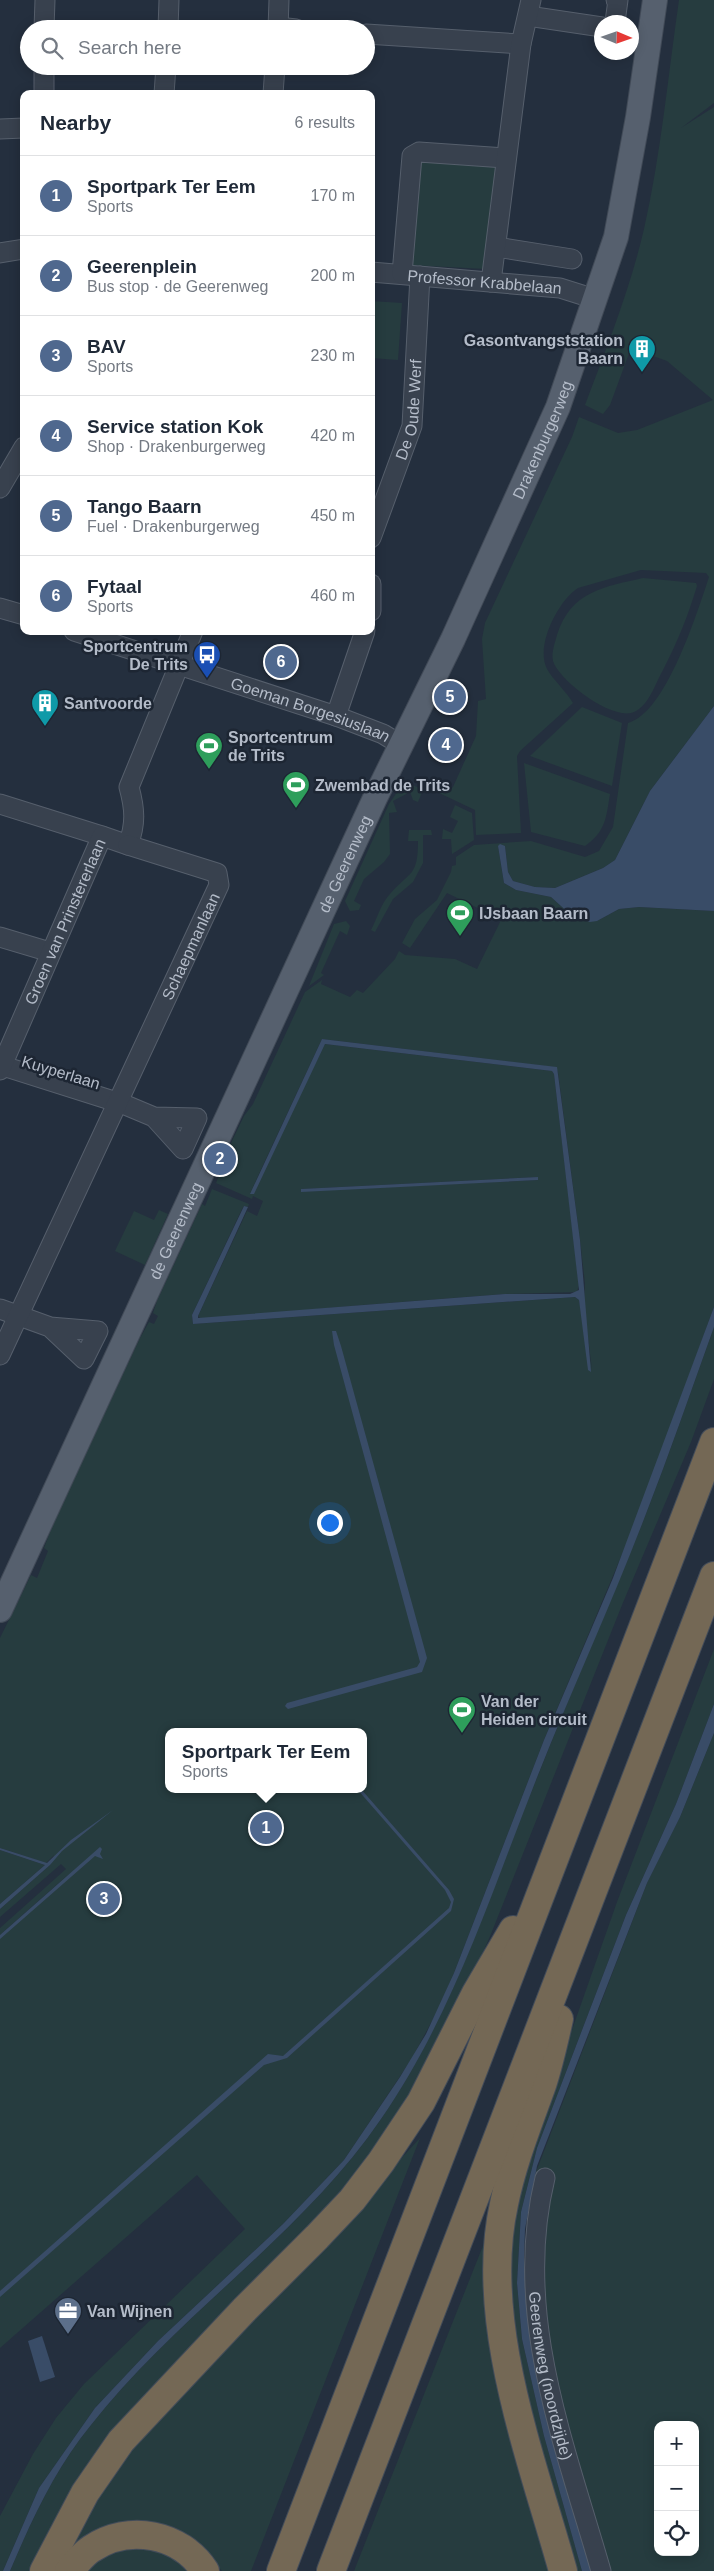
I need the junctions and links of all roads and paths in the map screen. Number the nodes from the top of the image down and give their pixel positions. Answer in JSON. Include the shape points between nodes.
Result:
{"nodes":[{"id":1,"x":45,"y":0,"type":"edge"},
{"id":2,"x":170,"y":0,"type":"edge"},
{"id":3,"x":279,"y":0,"type":"edge"},
{"id":4,"x":616,"y":0,"type":"edge"},
{"id":5,"x":654,"y":0,"type":"edge"},
{"id":6,"x":530,"y":8,"type":"edge"},
{"id":7,"x":616,"y":15,"type":"edge"},
{"id":8,"x":44,"y":20,"type":"edge"},
{"id":9,"x":169,"y":20,"type":"edge"},
{"id":10,"x":283,"y":20,"type":"edge"},
{"id":11,"x":594,"y":25,"type":"edge"},
{"id":12,"x":375,"y":35,"type":"edge"},
{"id":13,"x":521,"y":44,"type":"junction"},
{"id":14,"x":44,"y":75,"type":"edge"},
{"id":15,"x":165,"y":75,"type":"edge"},
{"id":16,"x":274,"y":75,"type":"edge"},
{"id":17,"x":44,"y":90,"type":"edge"},
{"id":18,"x":164,"y":90,"type":"edge"},
{"id":19,"x":273,"y":90,"type":"edge"},
{"id":20,"x":20,"y":128,"type":"edge"},
{"id":21,"x":0,"y":129,"type":"edge"},
{"id":22,"x":505,"y":158,"type":"junction"},
{"id":23,"x":496,"y":247,"type":"junction"},
{"id":24,"x":20,"y":250,"type":"edge"},
{"id":25,"x":0,"y":253,"type":"edge"},
{"id":26,"x":572,"y":259,"type":"dead end"},
{"id":27,"x":375,"y":272,"type":"edge"},
{"id":28,"x":411,"y":275,"type":"junction"},
{"id":29,"x":491,"y":282,"type":"junction"},
{"id":30,"x":595,"y":299,"type":"junction"},
{"id":31,"x":20,"y":453,"type":"edge"},
{"id":32,"x":2,"y":482,"type":"edge"},
{"id":33,"x":375,"y":527,"type":"edge"},
{"id":34,"x":0,"y":608,"type":"edge"},
{"id":35,"x":20,"y":614,"type":"edge"},
{"id":36,"x":87,"y":635,"type":"edge"},
{"id":37,"x":191,"y":635,"type":"edge"},
{"id":38,"x":363,"y":635,"type":"edge"},
{"id":39,"x":178,"y":664,"type":"junction"},
{"id":40,"x":336,"y":716,"type":"junction"},
{"id":41,"x":401,"y":745,"type":"junction"},
{"id":42,"x":0,"y":804,"type":"edge"},
{"id":43,"x":102,"y":836,"type":"junction"},
{"id":44,"x":128,"y":845,"type":"junction"},
{"id":45,"x":0,"y":937,"type":"edge"},
{"id":46,"x":50,"y":952,"type":"junction"},
{"id":47,"x":2,"y":1062,"type":"edge"},
{"id":48,"x":120,"y":1097,"type":"junction"},
{"id":49,"x":154,"y":1118,"type":"dead end"},
{"id":50,"x":9,"y":1312,"type":"edge"},
{"id":51,"x":50,"y":1327,"type":"dead end"},
{"id":52,"x":0,"y":1355,"type":"edge"},
{"id":53,"x":714,"y":1442,"type":"edge"},
{"id":54,"x":714,"y":1576,"type":"edge"},
{"id":55,"x":0,"y":1610,"type":"edge"},
{"id":56,"x":553,"y":1863,"type":"junction"},
{"id":57,"x":590,"y":1898,"type":"junction"},
{"id":58,"x":545,"y":2178,"type":"dead end"},
{"id":59,"x":44,"y":2571,"type":"edge"},
{"id":60,"x":69,"y":2571,"type":"edge"},
{"id":61,"x":205,"y":2571,"type":"edge"},
{"id":62,"x":281,"y":2571,"type":"edge"},
{"id":63,"x":331,"y":2571,"type":"edge"},
{"id":64,"x":563,"y":2571,"type":"edge"},
{"id":65,"x":600,"y":2571,"type":"edge"}],
"edges":[{"from":1,"to":8,"type":"street"},
{"from":2,"to":9,"type":"street"},
{"from":3,"to":10,"type":"street"},
{"from":4,"to":7,"type":"street"},
{"from":5,"to":30,"type":"main road","name":"Drakenburgerweg","via":[[638,117],[616,237]]},
{"from":6,"to":11,"type":"street"},
{"from":6,"to":13,"type":"street"},
{"from":12,"to":13,"type":"street"},
{"from":13,"to":22,"type":"street"},
{"from":14,"to":17,"type":"street"},
{"from":15,"to":18,"type":"street"},
{"from":16,"to":19,"type":"street"},
{"from":20,"to":21,"type":"street"},
{"from":22,"to":23,"type":"street"},
{"from":22,"to":28,"type":"street","name":"De Oude Werf","via":[[419,152],[412,156]]},
{"from":23,"to":26,"type":"street"},
{"from":23,"to":29,"type":"street"},
{"from":24,"to":25,"type":"street"},
{"from":27,"to":28,"type":"street","name":"Professor Krabbelaan"},
{"from":28,"to":29,"type":"street","name":"Professor Krabbelaan"},
{"from":28,"to":33,"type":"street","name":"De Oude Werf","via":[[412,426]]},
{"from":29,"to":30,"type":"street","name":"Professor Krabbelaan","via":[[560,288]]},
{"from":30,"to":41,"type":"main road","name":"Drakenburgerweg","via":[[558,407],[453,639]]},
{"from":31,"to":32,"type":"street"},
{"from":34,"to":35,"type":"street"},
{"from":36,"to":39,"type":"street","name":"Goeman Borgesiuslaan"},
{"from":37,"to":39,"type":"street","name":"Groen van Prinstererlaan"},
{"from":38,"to":40,"type":"street"},
{"from":39,"to":40,"type":"street","name":"Goeman Borgesiuslaan"},
{"from":39,"to":44,"type":"street","name":"Groen van Prinstererlaan","via":[[129,786],[135,809],[135,828]]},
{"from":40,"to":41,"type":"street","name":"Goeman Borgesiuslaan","via":[[384,734]]},
{"from":41,"to":55,"type":"main road","name":"de Geerenweg"},
{"from":42,"to":43,"type":"street"},
{"from":43,"to":44,"type":"street","name":"Groen van Prinstererlaan"},
{"from":43,"to":46,"type":"street","name":"Groen van Prinstererlaan"},
{"from":44,"to":48,"type":"street","name":"Schaepmanlaan","via":[[217,873],[219,885]]},
{"from":45,"to":46,"type":"street"},
{"from":46,"to":47,"type":"street","name":"Groen van Prinstererlaan"},
{"from":47,"to":48,"type":"street","name":"Kuyperlaan"},
{"from":48,"to":49,"type":"street"},
{"from":48,"to":50,"type":"street","name":"Schaepmanlaan"},
{"from":50,"to":51,"type":"street"},
{"from":50,"to":52,"type":"street","name":"Schaepmanlaan"},
{"from":53,"to":56,"type":"highway"},
{"from":54,"to":57,"type":"highway"},
{"from":56,"to":59,"type":"highway","via":[[476,1992],[420,2102],[381,2162],[318,2237],[121,2441],[85,2493]]},
{"from":56,"to":62,"type":"highway"},
{"from":57,"to":63,"type":"highway"},
{"from":57,"to":64,"type":"highway","via":[[543,2083],[525,2130],[504,2205],[497,2262],[500,2317],[510,2376]]},
{"from":58,"to":65,"type":"street","name":"Geerenweg (noordzijde)","via":[[538,2207],[532,2266],[538,2333],[556,2415]]},
{"from":60,"to":61,"type":"highway","via":[[91,2549],[115,2538],[142,2534],[163,2538],[185,2548]]}]}
